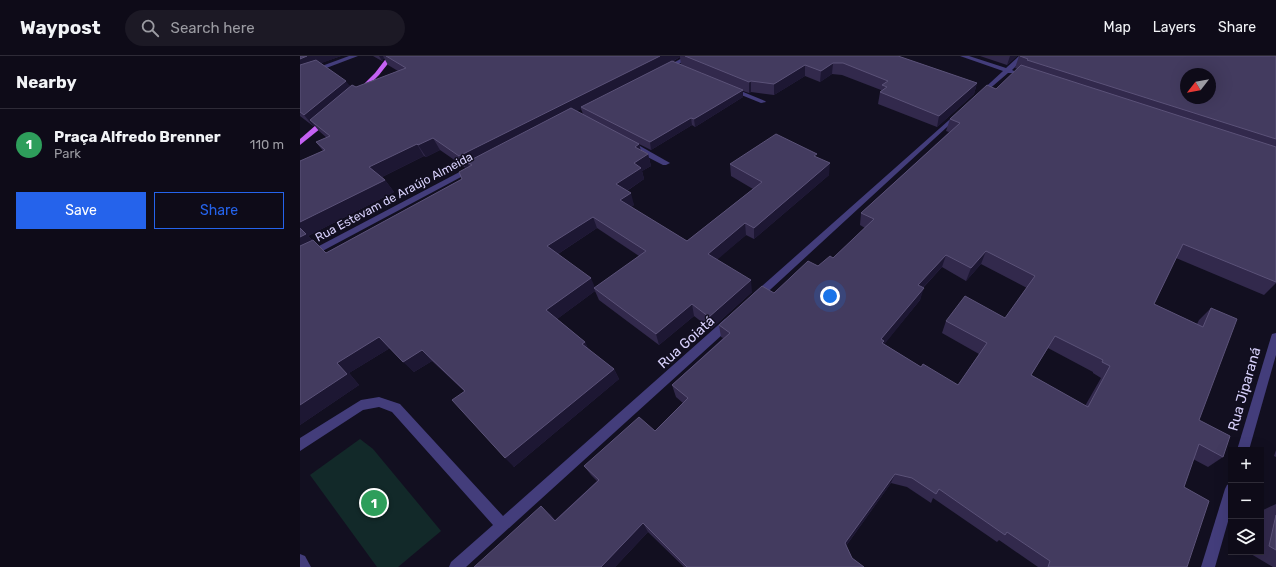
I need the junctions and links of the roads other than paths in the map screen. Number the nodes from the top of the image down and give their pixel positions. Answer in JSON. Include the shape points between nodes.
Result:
{"nodes":[{"id":1,"x":355,"y":56,"type":"edge"},
{"id":2,"x":390,"y":56,"type":"edge"},
{"id":3,"x":691,"y":56,"type":"edge"},
{"id":4,"x":963,"y":56,"type":"edge"},
{"id":5,"x":1023,"y":56,"type":"edge"},
{"id":6,"x":1007,"y":70,"type":"junction"},
{"id":7,"x":659,"y":72,"type":"edge"},
{"id":8,"x":1022,"y":75,"type":"edge"},
{"id":9,"x":300,"y":76,"type":"edge"},
{"id":10,"x":722,"y":85,"type":"edge"},
{"id":11,"x":353,"y":98,"type":"edge"},
{"id":12,"x":763,"y":102,"type":"dead end"},
{"id":13,"x":330,"y":117,"type":"edge"},
{"id":14,"x":300,"y":143,"type":"edge"},
{"id":15,"x":631,"y":145,"type":"edge"},
{"id":16,"x":666,"y":164,"type":"dead end"},
{"id":17,"x":476,"y":167,"type":"edge"},
{"id":18,"x":300,"y":260,"type":"edge"},
{"id":19,"x":746,"y":306,"type":"edge"},
{"id":20,"x":734,"y":317,"type":"edge"},
{"id":21,"x":1276,"y":337,"type":"edge"},
{"id":22,"x":300,"y":445,"type":"edge"},
{"id":23,"x":1244,"y":447,"type":"edge"},
{"id":24,"x":1228,"y":499,"type":"edge"},
{"id":25,"x":503,"y":526,"type":"junction"},
{"id":26,"x":300,"y":561,"type":"edge"},
{"id":27,"x":304,"y":567,"type":"edge"},
{"id":28,"x":456,"y":567,"type":"edge"},
{"id":29,"x":1208,"y":567,"type":"edge"}],
"edges":[{"from":1,"to":9,"type":"street"},
{"from":2,"to":11,"type":"main road"},
{"from":3,"to":7,"type":"street","via":[[677,66]]},
{"from":4,"to":6,"type":"street"},
{"from":5,"to":6,"type":"street"},
{"from":6,"to":8,"type":"street"},
{"from":6,"to":19,"type":"street"},
{"from":10,"to":12,"type":"street"},
{"from":13,"to":14,"type":"main road"},
{"from":15,"to":16,"type":"street"},
{"from":17,"to":18,"type":"street","name":"Rua Estevam de Araújo Almeida"},
{"from":20,"to":25,"type":"street","name":"Rua Goiatá"},
{"from":21,"to":23,"type":"street","name":"Rua Jiparaná"},
{"from":22,"to":25,"type":"street","via":[[361,405],[379,402],[396,408]]},
{"from":24,"to":29,"type":"street"},
{"from":25,"to":28,"type":"street","name":"Rua Goiatá"},
{"from":26,"to":27,"type":"street"}]}
